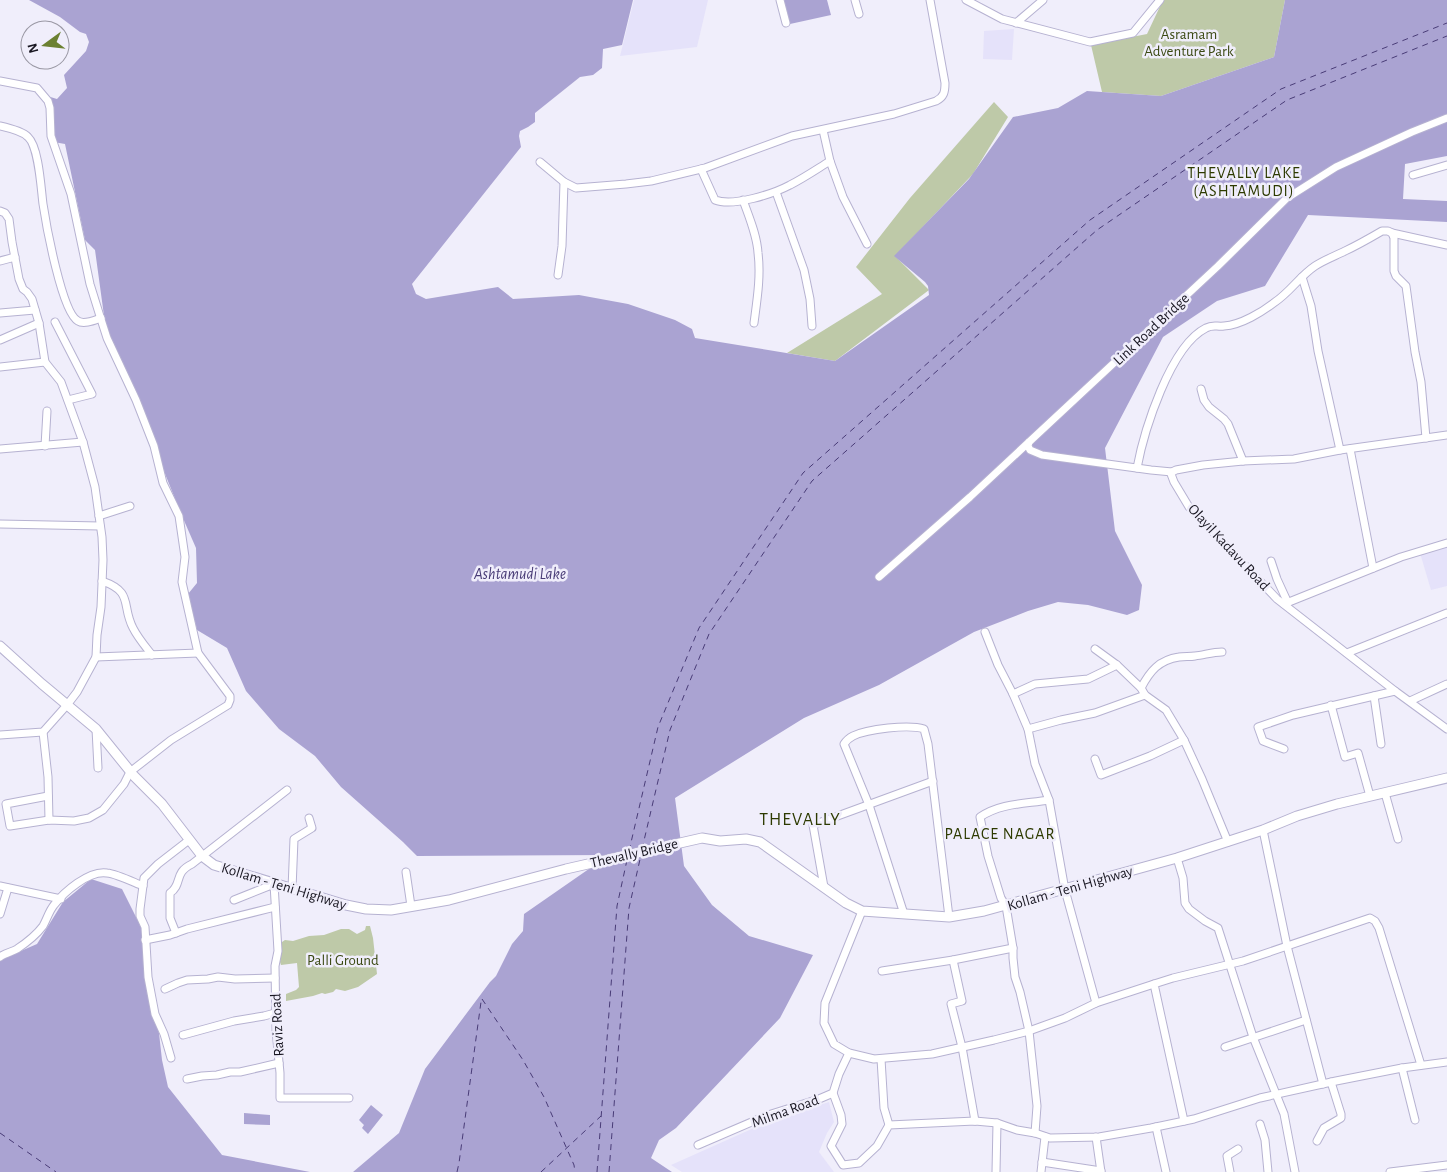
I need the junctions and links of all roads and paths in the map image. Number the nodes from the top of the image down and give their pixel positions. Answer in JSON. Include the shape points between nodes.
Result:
{"nodes":[{"id":1,"x":780,"y":0,"type":"edge"},
{"id":2,"x":855,"y":0,"type":"edge"},
{"id":3,"x":930,"y":0,"type":"edge"},
{"id":4,"x":966,"y":0,"type":"edge"},
{"id":5,"x":1043,"y":0,"type":"edge"},
{"id":6,"x":1160,"y":0,"type":"edge"},
{"id":7,"x":859,"y":14,"type":"dead end"},
{"id":8,"x":786,"y":23,"type":"dead end"},
{"id":9,"x":1016,"y":23,"type":"junction"},
{"id":10,"x":0,"y":81,"type":"edge"},
{"id":11,"x":1447,"y":118,"type":"edge"},
{"id":12,"x":0,"y":126,"type":"edge"},
{"id":13,"x":823,"y":130,"type":"junction"},
{"id":14,"x":830,"y":161,"type":"junction"},
{"id":15,"x":540,"y":162,"type":"dead end"},
{"id":16,"x":1447,"y":165,"type":"edge"},
{"id":17,"x":701,"y":169,"type":"junction"},
{"id":18,"x":1413,"y":175,"type":"dead end"},
{"id":19,"x":564,"y":182,"type":"junction"},
{"id":20,"x":776,"y":192,"type":"junction"},
{"id":21,"x":743,"y":200,"type":"junction"},
{"id":22,"x":0,"y":211,"type":"edge"},
{"id":23,"x":1392,"y":233,"type":"junction"},
{"id":24,"x":867,"y":244,"type":"dead end"},
{"id":25,"x":1447,"y":245,"type":"edge"},
{"id":26,"x":15,"y":257,"type":"junction"},
{"id":27,"x":0,"y":261,"type":"edge"},
{"id":28,"x":558,"y":274,"type":"dead end"},
{"id":29,"x":1302,"y":277,"type":"junction"},
{"id":30,"x":35,"y":310,"type":"junction"},
{"id":31,"x":0,"y":313,"type":"edge"},
{"id":32,"x":101,"y":318,"type":"junction"},
{"id":33,"x":55,"y":322,"type":"dead end"},
{"id":34,"x":754,"y":323,"type":"dead end"},
{"id":35,"x":39,"y":324,"type":"junction"},
{"id":36,"x":812,"y":326,"type":"dead end"},
{"id":37,"x":0,"y":340,"type":"edge"},
{"id":38,"x":45,"y":362,"type":"junction"},
{"id":39,"x":0,"y":367,"type":"edge"},
{"id":40,"x":1201,"y":389,"type":"dead end"},
{"id":41,"x":68,"y":400,"type":"junction"},
{"id":42,"x":47,"y":411,"type":"dead end"},
{"id":43,"x":1447,"y":435,"type":"edge"},
{"id":44,"x":1426,"y":438,"type":"junction"},
{"id":45,"x":83,"y":442,"type":"junction"},
{"id":46,"x":1029,"y":442,"type":"junction"},
{"id":47,"x":45,"y":446,"type":"junction"},
{"id":48,"x":0,"y":449,"type":"edge"},
{"id":49,"x":1350,"y":449,"type":"junction"},
{"id":50,"x":1340,"y":450,"type":"junction"},
{"id":51,"x":1243,"y":461,"type":"junction"},
{"id":52,"x":1137,"y":468,"type":"junction"},
{"id":53,"x":1172,"y":472,"type":"junction"},
{"id":54,"x":130,"y":506,"type":"dead end"},
{"id":55,"x":99,"y":516,"type":"junction"},
{"id":56,"x":0,"y":524,"type":"edge"},
{"id":57,"x":100,"y":526,"type":"junction"},
{"id":58,"x":1447,"y":543,"type":"edge"},
{"id":59,"x":1271,"y":561,"type":"dead end"},
{"id":60,"x":1373,"y":568,"type":"junction"},
{"id":61,"x":879,"y":577,"type":"dead end"},
{"id":62,"x":102,"y":581,"type":"junction"},
{"id":63,"x":1286,"y":604,"type":"junction"},
{"id":64,"x":1447,"y":613,"type":"edge"},
{"id":65,"x":985,"y":632,"type":"dead end"},
{"id":66,"x":0,"y":646,"type":"edge"},
{"id":67,"x":1095,"y":649,"type":"dead end"},
{"id":68,"x":1222,"y":652,"type":"dead end"},
{"id":69,"x":198,"y":653,"type":"junction"},
{"id":70,"x":1347,"y":653,"type":"junction"},
{"id":71,"x":152,"y":655,"type":"junction"},
{"id":72,"x":96,"y":657,"type":"junction"},
{"id":73,"x":1117,"y":665,"type":"junction"},
{"id":74,"x":1447,"y":684,"type":"edge"},
{"id":75,"x":1141,"y":688,"type":"junction"},
{"id":76,"x":1395,"y":691,"type":"junction"},
{"id":77,"x":1013,"y":694,"type":"junction"},
{"id":78,"x":1145,"y":695,"type":"junction"},
{"id":79,"x":1374,"y":696,"type":"junction"},
{"id":80,"x":1410,"y":701,"type":"junction"},
{"id":81,"x":68,"y":705,"type":"junction"},
{"id":82,"x":1331,"y":705,"type":"junction"},
{"id":83,"x":96,"y":729,"type":"junction"},
{"id":84,"x":1028,"y":729,"type":"junction"},
{"id":85,"x":1447,"y":729,"type":"edge"},
{"id":86,"x":44,"y":732,"type":"junction"},
{"id":87,"x":0,"y":735,"type":"edge"},
{"id":88,"x":1184,"y":740,"type":"junction"},
{"id":89,"x":1381,"y":744,"type":"dead end"},
{"id":90,"x":1284,"y":749,"type":"dead end"},
{"id":91,"x":1095,"y":759,"type":"dead end"},
{"id":92,"x":98,"y":768,"type":"dead end"},
{"id":93,"x":130,"y":772,"type":"junction"},
{"id":94,"x":1447,"y":778,"type":"edge"},
{"id":95,"x":933,"y":780,"type":"junction"},
{"id":96,"x":288,"y":790,"type":"dead end"},
{"id":97,"x":1385,"y":792,"type":"junction"},
{"id":98,"x":48,"y":796,"type":"junction"},
{"id":99,"x":1370,"y":796,"type":"junction"},
{"id":100,"x":1049,"y":800,"type":"junction"},
{"id":101,"x":869,"y":805,"type":"junction"},
{"id":102,"x":309,"y":818,"type":"dead end"},
{"id":103,"x":49,"y":820,"type":"junction"},
{"id":104,"x":1263,"y":830,"type":"junction"},
{"id":105,"x":702,"y":838,"type":"joint"},
{"id":106,"x":1398,"y":839,"type":"dead end"},
{"id":107,"x":189,"y":840,"type":"junction"},
{"id":108,"x":1228,"y":842,"type":"junction"},
{"id":109,"x":202,"y":856,"type":"junction"},
{"id":110,"x":1177,"y":858,"type":"junction"},
{"id":111,"x":566,"y":869,"type":"joint"},
{"id":112,"x":406,"y":872,"type":"dead end"},
{"id":113,"x":274,"y":884,"type":"junction"},
{"id":114,"x":0,"y":886,"type":"edge"},
{"id":115,"x":143,"y":886,"type":"junction"},
{"id":116,"x":8,"y":888,"type":"junction"},
{"id":117,"x":824,"y":888,"type":"junction"},
{"id":118,"x":292,"y":889,"type":"junction"},
{"id":119,"x":1065,"y":890,"type":"junction"},
{"id":120,"x":61,"y":899,"type":"junction"},
{"id":121,"x":234,"y":900,"type":"dead end"},
{"id":122,"x":412,"y":906,"type":"junction"},
{"id":123,"x":1006,"y":906,"type":"junction"},
{"id":124,"x":275,"y":907,"type":"junction"},
{"id":125,"x":862,"y":911,"type":"junction"},
{"id":126,"x":0,"y":914,"type":"edge"},
{"id":127,"x":904,"y":914,"type":"junction"},
{"id":128,"x":949,"y":917,"type":"junction"},
{"id":129,"x":176,"y":933,"type":"junction"},
{"id":130,"x":145,"y":940,"type":"junction"},
{"id":131,"x":1287,"y":946,"type":"junction"},
{"id":132,"x":1013,"y":948,"type":"junction"},
{"id":133,"x":0,"y":957,"type":"edge"},
{"id":134,"x":953,"y":960,"type":"junction"},
{"id":135,"x":1230,"y":964,"type":"junction"},
{"id":136,"x":882,"y":971,"type":"dead end"},
{"id":137,"x":275,"y":978,"type":"junction"},
{"id":138,"x":1154,"y":984,"type":"junction"},
{"id":139,"x":165,"y":989,"type":"dead end"},
{"id":140,"x":1096,"y":1003,"type":"junction"},
{"id":141,"x":276,"y":1013,"type":"junction"},
{"id":142,"x":1306,"y":1020,"type":"junction"},
{"id":143,"x":1029,"y":1031,"type":"junction"},
{"id":144,"x":183,"y":1035,"type":"dead end"},
{"id":145,"x":1253,"y":1037,"type":"junction"},
{"id":146,"x":962,"y":1047,"type":"junction"},
{"id":147,"x":1225,"y":1047,"type":"dead end"},
{"id":148,"x":849,"y":1053,"type":"junction"},
{"id":149,"x":171,"y":1058,"type":"dead end"},
{"id":150,"x":881,"y":1059,"type":"junction"},
{"id":151,"x":1447,"y":1063,"type":"edge"},
{"id":152,"x":279,"y":1064,"type":"junction"},
{"id":153,"x":1421,"y":1065,"type":"junction"},
{"id":154,"x":1402,"y":1068,"type":"junction"},
{"id":155,"x":187,"y":1079,"type":"dead end"},
{"id":156,"x":1331,"y":1082,"type":"junction"},
{"id":157,"x":1322,"y":1084,"type":"junction"},
{"id":158,"x":833,"y":1093,"type":"junction"},
{"id":159,"x":1276,"y":1095,"type":"junction"},
{"id":160,"x":349,"y":1098,"type":"dead end"},
{"id":161,"x":1416,"y":1120,"type":"dead end"},
{"id":162,"x":974,"y":1121,"type":"junction"},
{"id":163,"x":1184,"y":1121,"type":"junction"},
{"id":164,"x":997,"y":1123,"type":"junction"},
{"id":165,"x":1260,"y":1124,"type":"dead end"},
{"id":166,"x":889,"y":1125,"type":"junction"},
{"id":167,"x":1156,"y":1128,"type":"junction"},
{"id":168,"x":1035,"y":1133,"type":"junction"},
{"id":169,"x":1045,"y":1137,"type":"junction"},
{"id":170,"x":1096,"y":1137,"type":"junction"},
{"id":171,"x":1318,"y":1141,"type":"dead end"},
{"id":172,"x":698,"y":1146,"type":"dead end"},
{"id":173,"x":1238,"y":1149,"type":"dead end"},
{"id":174,"x":1042,"y":1162,"type":"junction"},
{"id":175,"x":1447,"y":1165,"type":"edge"},
{"id":176,"x":996,"y":1172,"type":"edge"},
{"id":177,"x":1041,"y":1172,"type":"edge"},
{"id":178,"x":1101,"y":1172,"type":"edge"},
{"id":179,"x":1166,"y":1172,"type":"edge"},
{"id":180,"x":1230,"y":1172,"type":"edge"},
{"id":181,"x":1268,"y":1172,"type":"edge"},
{"id":182,"x":1295,"y":1172,"type":"edge"},
{"id":183,"x":1390,"y":1172,"type":"edge"}],
"edges":[{"from":1,"to":8,"type":"street"},
{"from":2,"to":7,"type":"street"},
{"from":3,"to":13,"type":"street","via":[[945,83],[942,98],[894,114]]},
{"from":4,"to":9,"type":"street"},
{"from":5,"to":9,"type":"street"},
{"from":6,"to":9,"type":"street","via":[[1133,33],[1090,42]]},
{"from":10,"to":32,"type":"street","via":[[37,88],[48,101],[51,136],[71,194],[90,284]]},
{"from":11,"to":46,"type":"street","name":"Link Road Bridge","via":[[1336,167],[1287,198]]},
{"from":12,"to":32,"type":"street","via":[[28,136],[32,142],[50,244],[74,317],[79,322]]},
{"from":13,"to":14,"type":"street"},
{"from":13,"to":17,"type":"street","via":[[792,136]]},
{"from":14,"to":20,"type":"street"},
{"from":14,"to":24,"type":"street","via":[[843,197]]},
{"from":15,"to":19,"type":"street"},
{"from":16,"to":18,"type":"street"},
{"from":17,"to":19,"type":"street","via":[[626,184],[576,188]]},
{"from":17,"to":21,"type":"street","via":[[715,200]]},
{"from":19,"to":28,"type":"street"},
{"from":20,"to":21,"type":"street"},
{"from":20,"to":36,"type":"street","via":[[804,270]]},
{"from":21,"to":34,"type":"street","via":[[758,252]]},
{"from":22,"to":26,"type":"street","via":[[9,219]]},
{"from":23,"to":25,"type":"street"},
{"from":23,"to":29,"type":"street","via":[[1382,231],[1315,266]]},
{"from":23,"to":44,"type":"street","via":[[1394,271],[1406,286]]},
{"from":26,"to":27,"type":"street"},
{"from":26,"to":30,"type":"street","via":[[21,285]]},
{"from":29,"to":50,"type":"street","via":[[1311,306]]},
{"from":29,"to":52,"type":"street","via":[[1275,302],[1242,322],[1206,327],[1186,345],[1172,366],[1152,411]]},
{"from":30,"to":31,"type":"street"},
{"from":30,"to":35,"type":"street"},
{"from":32,"to":69,"type":"street","via":[[154,446],[163,483],[179,516],[185,556],[182,582]]},
{"from":33,"to":41,"type":"street","via":[[92,394]]},
{"from":35,"to":37,"type":"street"},
{"from":35,"to":38,"type":"street"},
{"from":38,"to":39,"type":"street"},
{"from":38,"to":41,"type":"street","via":[[61,382]]},
{"from":40,"to":51,"type":"street","via":[[1208,406],[1228,424]]},
{"from":41,"to":45,"type":"street"},
{"from":42,"to":47,"type":"street"},
{"from":43,"to":44,"type":"street"},
{"from":44,"to":49,"type":"street"},
{"from":45,"to":47,"type":"street"},
{"from":45,"to":55,"type":"street"},
{"from":46,"to":52,"type":"street","via":[[1030,450],[1042,455]]},
{"from":46,"to":61,"type":"street","name":"Link Road Bridge"},
{"from":47,"to":48,"type":"street"},
{"from":49,"to":50,"type":"street"},
{"from":49,"to":60,"type":"street"},
{"from":50,"to":51,"type":"street","via":[[1294,459]]},
{"from":51,"to":53,"type":"street"},
{"from":52,"to":53,"type":"street"},
{"from":53,"to":63,"type":"street","name":"Olayil Kadavu Road","via":[[1174,482],[1189,507]]},
{"from":54,"to":55,"type":"street"},
{"from":55,"to":57,"type":"street"},
{"from":56,"to":57,"type":"street"},
{"from":57,"to":62,"type":"street"},
{"from":58,"to":60,"type":"street"},
{"from":59,"to":63,"type":"street"},
{"from":60,"to":63,"type":"street"},
{"from":62,"to":71,"type":"street","via":[[121,592],[132,627]]},
{"from":62,"to":72,"type":"street"},
{"from":63,"to":70,"type":"street","name":"Olayil Kadavu Road"},
{"from":64,"to":70,"type":"street"},
{"from":65,"to":77,"type":"street"},
{"from":66,"to":81,"type":"main road","name":"Kollam - Teni Highway"},
{"from":67,"to":73,"type":"street"},
{"from":68,"to":75,"type":"street","via":[[1180,657],[1159,664]]},
{"from":69,"to":71,"type":"street"},
{"from":69,"to":93,"type":"street","via":[[230,696],[228,705],[171,740]]},
{"from":70,"to":76,"type":"street","name":"Olayil Kadavu Road"},
{"from":71,"to":72,"type":"street"},
{"from":72,"to":81,"type":"street"},
{"from":73,"to":75,"type":"street"},
{"from":73,"to":77,"type":"street","via":[[1088,679],[1035,684]]},
{"from":74,"to":80,"type":"street"},
{"from":75,"to":78,"type":"street"},
{"from":76,"to":79,"type":"street"},
{"from":76,"to":80,"type":"street","name":"Olayil Kadavu Road"},
{"from":77,"to":84,"type":"street"},
{"from":78,"to":84,"type":"street","via":[[1096,713]]},
{"from":78,"to":88,"type":"street","via":[[1166,710]]},
{"from":79,"to":82,"type":"street"},
{"from":79,"to":89,"type":"street"},
{"from":80,"to":85,"type":"street","name":"Olayil Kadavu Road"},
{"from":81,"to":83,"type":"main road","name":"Kollam - Teni Highway"},
{"from":81,"to":86,"type":"street"},
{"from":82,"to":90,"type":"street","via":[[1258,727],[1263,741]]},
{"from":82,"to":99,"type":"street","via":[[1344,757],[1358,754]]},
{"from":83,"to":92,"type":"street"},
{"from":83,"to":93,"type":"main road","name":"Kollam - Teni Highway"},
{"from":84,"to":100,"type":"street","via":[[1035,764]]},
{"from":86,"to":87,"type":"street"},
{"from":86,"to":98,"type":"street"},
{"from":88,"to":91,"type":"street","via":[[1101,774]]},
{"from":88,"to":108,"type":"street"},
{"from":93,"to":103,"type":"street","via":[[103,810],[89,818],[74,821]]},
{"from":93,"to":107,"type":"main road","name":"Kollam - Teni Highway","via":[[162,804]]},
{"from":94,"to":97,"type":"main road","name":"Kollam - Teni Highway"},
{"from":95,"to":101,"type":"street"},
{"from":95,"to":101,"type":"street","via":[[924,730],[918,727],[884,728],[853,736],[844,744]]},
{"from":95,"to":128,"type":"street"},
{"from":96,"to":109,"type":"street"},
{"from":97,"to":99,"type":"main road","name":"Kollam - Teni Highway"},
{"from":97,"to":106,"type":"street"},
{"from":98,"to":103,"type":"street"},
{"from":98,"to":103,"type":"street","via":[[6,804],[10,826]]},
{"from":99,"to":104,"type":"main road","name":"Kollam - Teni Highway","via":[[1297,816]]},
{"from":100,"to":119,"type":"street"},
{"from":100,"to":123,"type":"street","via":[[992,810],[980,818],[988,856]]},
{"from":101,"to":117,"type":"street","via":[[814,824]]},
{"from":101,"to":127,"type":"street"},
{"from":102,"to":118,"type":"street","via":[[312,828],[294,839]]},
{"from":104,"to":108,"type":"main road","name":"Kollam - Teni Highway"},
{"from":104,"to":131,"type":"street"},
{"from":105,"to":111,"type":"main road","name":"Thevally Bridge"},
{"from":105,"to":117,"type":"main road","name":"Kollam - Teni Highway","via":[[760,842]]},
{"from":107,"to":109,"type":"main road","name":"Kollam - Teni Highway"},
{"from":107,"to":115,"type":"street","via":[[152,869],[144,878]]},
{"from":108,"to":110,"type":"main road","name":"Kollam - Teni Highway"},
{"from":109,"to":113,"type":"main road","name":"Kollam - Teni Highway","via":[[214,865]]},
{"from":109,"to":129,"type":"street","via":[[179,875],[176,889],[170,893],[170,918]]},
{"from":110,"to":119,"type":"main road","name":"Kollam - Teni Highway"},
{"from":110,"to":135,"type":"street","via":[[1183,878],[1184,903],[1218,928]]},
{"from":111,"to":122,"type":"main road","name":"Kollam - Teni Highway","via":[[449,900]]},
{"from":112,"to":122,"type":"street"},
{"from":113,"to":118,"type":"main road","name":"Kollam - Teni Highway"},
{"from":113,"to":121,"type":"street"},
{"from":113,"to":124,"type":"street","name":"Raviz Road"},
{"from":114,"to":116,"type":"street"},
{"from":115,"to":120,"type":"street","via":[[107,872],[82,879]]},
{"from":115,"to":130,"type":"street","via":[[140,916],[145,926]]},
{"from":116,"to":120,"type":"street"},
{"from":116,"to":126,"type":"street"},
{"from":117,"to":125,"type":"main road","name":"Kollam - Teni Highway"},
{"from":118,"to":122,"type":"main road","name":"Kollam - Teni Highway","via":[[366,909],[391,910]]},
{"from":119,"to":123,"type":"main road","name":"Kollam - Teni Highway"},
{"from":119,"to":140,"type":"street"},
{"from":120,"to":133,"type":"street","via":[[34,935],[17,949]]},
{"from":123,"to":128,"type":"main road","name":"Kollam - Teni Highway"},
{"from":123,"to":132,"type":"street"},
{"from":124,"to":129,"type":"street"},
{"from":124,"to":137,"type":"street","name":"Raviz Road","via":[[278,951]]},
{"from":125,"to":127,"type":"main road","name":"Kollam - Teni Highway"},
{"from":125,"to":148,"type":"street","via":[[824,1003],[824,1023],[834,1044]]},
{"from":127,"to":128,"type":"main road","name":"Kollam - Teni Highway"},
{"from":129,"to":130,"type":"street"},
{"from":130,"to":149,"type":"street","via":[[155,1014]]},
{"from":131,"to":135,"type":"street"},
{"from":131,"to":142,"type":"street"},
{"from":131,"to":153,"type":"street","via":[[1373,919],[1379,928]]},
{"from":132,"to":134,"type":"street"},
{"from":132,"to":143,"type":"street","via":[[1015,977]]},
{"from":134,"to":136,"type":"street"},
{"from":134,"to":146,"type":"street","via":[[962,1001],[951,1004]]},
{"from":135,"to":138,"type":"street"},
{"from":135,"to":145,"type":"street"},
{"from":137,"to":139,"type":"street","via":[[187,980]]},
{"from":137,"to":141,"type":"street","name":"Raviz Road"},
{"from":138,"to":140,"type":"street"},
{"from":138,"to":163,"type":"street"},
{"from":140,"to":143,"type":"street"},
{"from":141,"to":144,"type":"street"},
{"from":141,"to":152,"type":"street","name":"Raviz Road"},
{"from":142,"to":145,"type":"street"},
{"from":142,"to":157,"type":"street"},
{"from":143,"to":146,"type":"street"},
{"from":143,"to":168,"type":"street","via":[[1037,1106]]},
{"from":145,"to":147,"type":"street"},
{"from":145,"to":159,"type":"street"},
{"from":146,"to":150,"type":"street","via":[[932,1054]]},
{"from":146,"to":162,"type":"street"},
{"from":148,"to":150,"type":"street"},
{"from":148,"to":158,"type":"street","name":"Milma Road"},
{"from":150,"to":166,"type":"street","via":[[884,1108]]},
{"from":151,"to":153,"type":"street"},
{"from":152,"to":155,"type":"street"},
{"from":152,"to":160,"type":"street","name":"Raviz Road","via":[[280,1098]]},
{"from":153,"to":154,"type":"street"},
{"from":154,"to":156,"type":"street"},
{"from":154,"to":161,"type":"street"},
{"from":156,"to":157,"type":"street"},
{"from":156,"to":171,"type":"street","via":[[1341,1114],[1324,1128]]},
{"from":157,"to":159,"type":"street"},
{"from":158,"to":166,"type":"street","via":[[842,1124],[831,1146],[843,1165],[860,1163],[877,1146]]},
{"from":158,"to":172,"type":"street","name":"Milma Road","via":[[768,1114]]},
{"from":159,"to":163,"type":"street"},
{"from":159,"to":182,"type":"street","via":[[1284,1114]]},
{"from":162,"to":164,"type":"street"},
{"from":162,"to":166,"type":"street"},
{"from":163,"to":167,"type":"street"},
{"from":164,"to":168,"type":"street"},
{"from":164,"to":176,"type":"street"},
{"from":165,"to":181,"type":"street"},
{"from":167,"to":170,"type":"street"},
{"from":167,"to":179,"type":"street"},
{"from":168,"to":169,"type":"street"},
{"from":169,"to":170,"type":"street"},
{"from":169,"to":174,"type":"street"},
{"from":170,"to":178,"type":"street"},
{"from":173,"to":180,"type":"street","via":[[1227,1156]]},
{"from":174,"to":177,"type":"street"},
{"from":174,"to":178,"type":"street"},
{"from":175,"to":183,"type":"street"}]}
